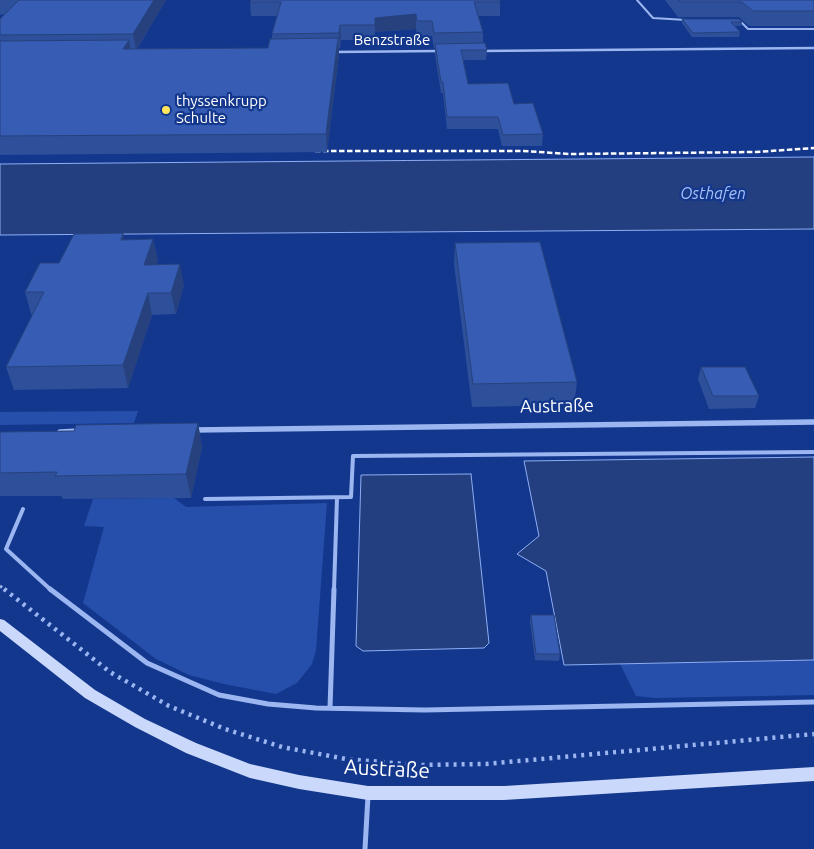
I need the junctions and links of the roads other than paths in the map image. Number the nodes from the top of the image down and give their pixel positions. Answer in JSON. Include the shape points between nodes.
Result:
{"nodes":[{"id":1,"x":638,"y":0,"type":"edge"},
{"id":2,"x":690,"y":20,"type":"edge"},
{"id":3,"x":739,"y":20,"type":"edge"},
{"id":4,"x":814,"y":29,"type":"edge"},
{"id":5,"x":814,"y":48,"type":"edge"},
{"id":6,"x":447,"y":51,"type":"edge"},
{"id":7,"x":476,"y":51,"type":"edge"},
{"id":8,"x":328,"y":52,"type":"edge"},
{"id":9,"x":814,"y":422,"type":"edge"},
{"id":10,"x":188,"y":430,"type":"edge"},
{"id":11,"x":89,"y":431,"type":"edge"},
{"id":12,"x":51,"y":432,"type":"edge"},
{"id":13,"x":814,"y":452,"type":"edge"},
{"id":14,"x":337,"y":498,"type":"junction"},
{"id":15,"x":205,"y":499,"type":"dead end"},
{"id":16,"x":23,"y":509,"type":"dead end"},
{"id":17,"x":0,"y":624,"type":"edge"},
{"id":18,"x":814,"y":702,"type":"edge"},
{"id":19,"x":330,"y":708,"type":"junction"},
{"id":20,"x":814,"y":774,"type":"edge"},
{"id":21,"x":368,"y":793,"type":"junction"},
{"id":22,"x":365,"y":849,"type":"edge"}],
"edges":[{"from":1,"to":2,"type":"lane","via":[[653,18]]},
{"from":3,"to":4,"type":"lane","via":[[748,29]]},
{"from":5,"to":7,"type":"street"},
{"from":6,"to":8,"type":"street","name":"Benzstraße"},
{"from":9,"to":10,"type":"street","name":"Austraße"},
{"from":11,"to":12,"type":"street"},
{"from":13,"to":14,"type":"lane","via":[[353,456],[351,497]]},
{"from":14,"to":15,"type":"lane"},
{"from":14,"to":19,"type":"lane"},
{"from":16,"to":19,"type":"lane","via":[[6,549],[64,602],[146,662],[219,695],[268,704]]},
{"from":17,"to":21,"type":"main road","name":"Austraße","via":[[90,694],[191,748],[250,771]]},
{"from":18,"to":19,"type":"lane","via":[[425,710]]},
{"from":20,"to":21,"type":"main road","name":"Austraße","via":[[504,794]]},
{"from":21,"to":22,"type":"lane"}]}
